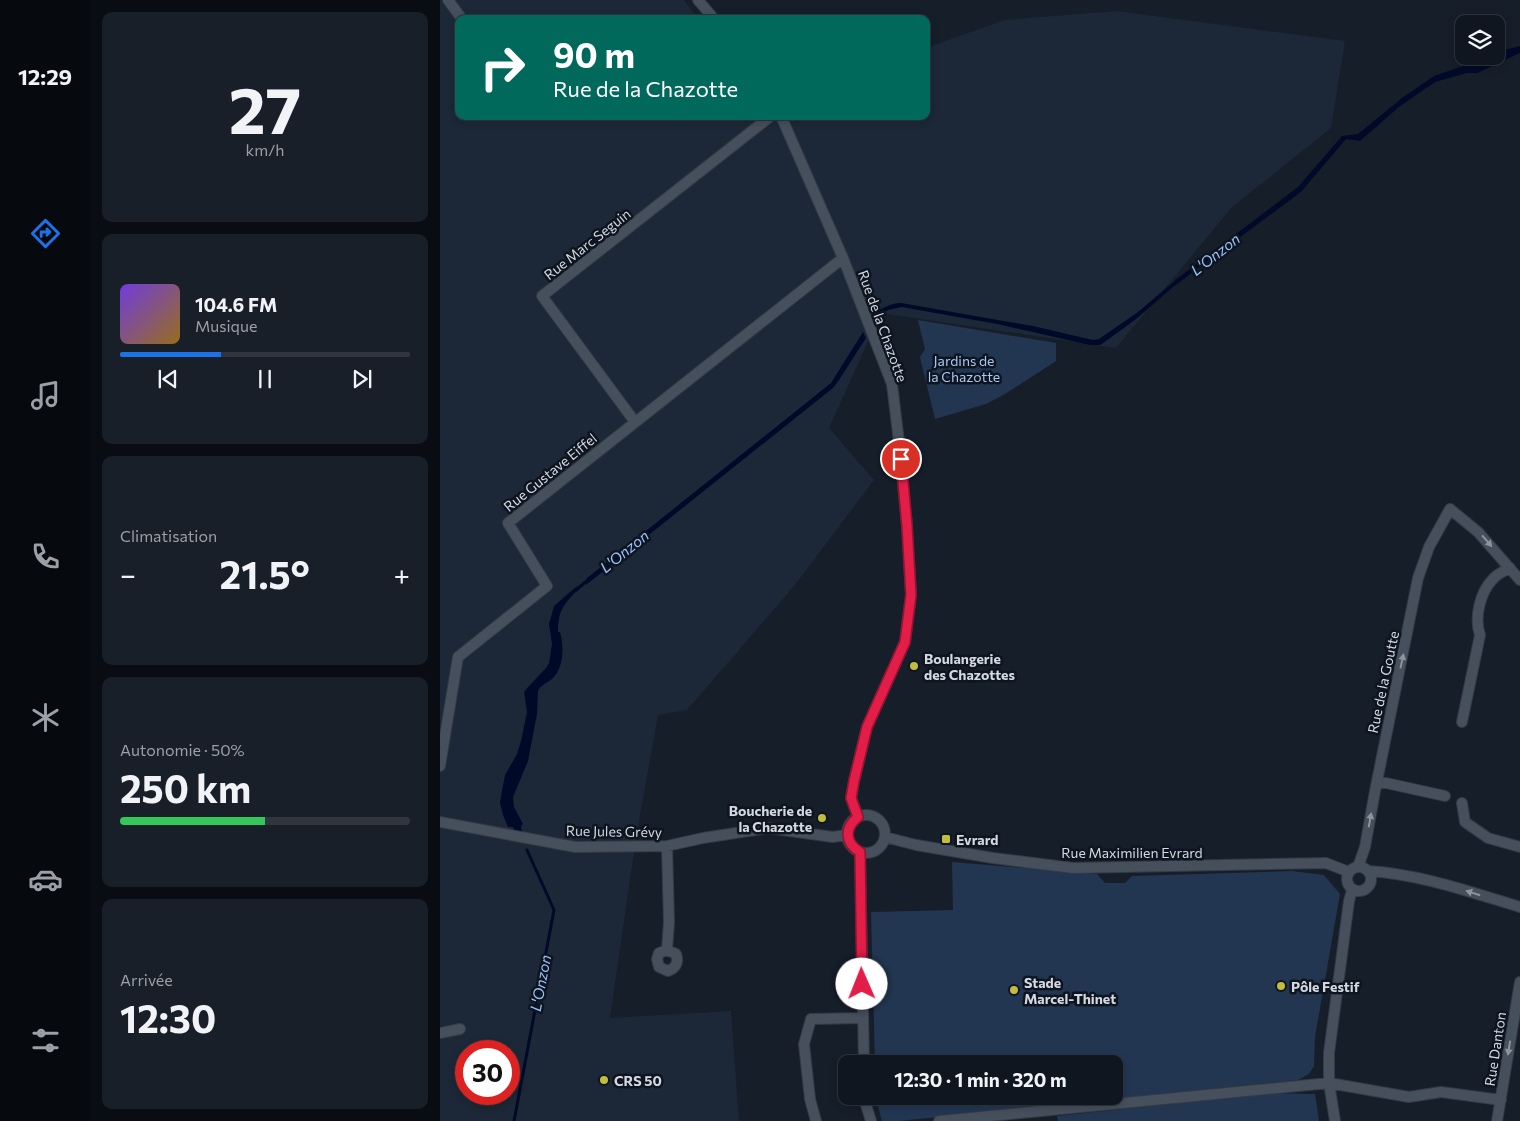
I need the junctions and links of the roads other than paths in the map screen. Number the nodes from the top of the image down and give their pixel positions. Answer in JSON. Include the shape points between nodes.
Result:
{"nodes":[{"id":1,"x":448,"y":0,"type":"edge"},
{"id":2,"x":698,"y":0,"type":"edge"},
{"id":3,"x":459,"y":15,"type":"edge"},
{"id":4,"x":711,"y":15,"type":"edge"},
{"id":5,"x":766,"y":120,"type":"edge"},
{"id":6,"x":783,"y":120,"type":"edge"},
{"id":7,"x":843,"y":258,"type":"junction"},
{"id":8,"x":635,"y":422,"type":"junction"},
{"id":9,"x":1510,"y":568,"type":"junction"},
{"id":10,"x":1520,"y":580,"type":"edge"},
{"id":11,"x":1462,"y":722,"type":"dead end"},
{"id":12,"x":440,"y":766,"type":"edge"},
{"id":13,"x":1377,"y":781,"type":"junction"},
{"id":14,"x":1445,"y":796,"type":"dead end"},
{"id":15,"x":1462,"y":803,"type":"dead end"},
{"id":16,"x":858,"y":817,"type":"junction"},
{"id":17,"x":440,"y":822,"type":"edge"},
{"id":18,"x":847,"y":835,"type":"junction"},
{"id":19,"x":885,"y":837,"type":"junction"},
{"id":20,"x":667,"y":846,"type":"junction"},
{"id":21,"x":1520,"y":848,"type":"edge"},
{"id":22,"x":860,"y":852,"type":"junction"},
{"id":23,"x":1359,"y":870,"type":"junction"},
{"id":24,"x":1352,"y":890,"type":"junction"},
{"id":25,"x":1520,"y":907,"type":"edge"},
{"id":26,"x":668,"y":950,"type":"dead end"},
{"id":27,"x":1520,"y":982,"type":"edge"},
{"id":28,"x":863,"y":1018,"type":"junction"},
{"id":29,"x":460,"y":1029,"type":"dead end"},
{"id":30,"x":440,"y":1034,"type":"edge"},
{"id":31,"x":864,"y":1055,"type":"edge"},
{"id":32,"x":1329,"y":1083,"type":"junction"},
{"id":33,"x":1501,"y":1100,"type":"junction"},
{"id":34,"x":866,"y":1105,"type":"edge"},
{"id":35,"x":816,"y":1121,"type":"edge"},
{"id":36,"x":871,"y":1121,"type":"edge"},
{"id":37,"x":939,"y":1121,"type":"edge"},
{"id":38,"x":1335,"y":1121,"type":"edge"},
{"id":39,"x":1497,"y":1121,"type":"edge"}],
"edges":[{"from":1,"to":3,"type":"street"},
{"from":2,"to":4,"type":"street"},
{"from":5,"to":8,"type":"street","name":"Rue Marc Seguin","via":[[542,296]]},
{"from":6,"to":7,"type":"street","name":"Rue de la Chazotte"},
{"from":7,"to":8,"type":"street","name":"Rue Gustave Eiffel"},
{"from":7,"to":16,"type":"street","name":"Rue de la Chazotte","via":[[892,384],[911,595],[905,642],[867,727],[854,781],[851,798]]},
{"from":8,"to":12,"type":"street","name":"Rue Gustave Eiffel","via":[[508,523],[547,586],[458,657]]},
{"from":9,"to":10,"type":"street"},
{"from":9,"to":11,"type":"street","via":[[1494,578],[1484,592],[1477,626],[1480,635]]},
{"from":13,"to":9,"type":"street","name":"Rue de la Goutte","one_way":true,"via":[[1418,578],[1429,547],[1450,508],[1478,532]]},
{"from":13,"to":14,"type":"street"},
{"from":23,"to":13,"type":"street","name":"Rue de la Goutte","one_way":true},
{"from":15,"to":21,"type":"street","via":[[1465,822],[1488,838]]},
{"from":16,"to":18,"type":"street","via":[[852,821]]},
{"from":16,"to":19,"type":"street","via":[[878,818],[883,824]]},
{"from":17,"to":20,"type":"street","name":"Rue Jules Grévy","via":[[575,847]]},
{"from":18,"to":20,"type":"street","name":"Rue Jules Grévy","via":[[833,837],[768,828]]},
{"from":18,"to":22,"type":"street","via":[[849,842]]},
{"from":19,"to":22,"type":"street","via":[[873,852]]},
{"from":19,"to":23,"type":"street","name":"Rue Maximilien Evrard","via":[[993,858],[1073,868],[1326,863]]},
{"from":20,"to":26,"type":"street"},
{"from":22,"to":28,"type":"street"},
{"from":23,"to":24,"type":"street","via":[[1347,880]]},
{"from":23,"to":24,"type":"street","via":[[1371,878],[1367,889],[1360,892]]},
{"from":25,"to":23,"type":"street","name":"Rue Maximilien Evrard","one_way":true,"via":[[1445,885],[1386,872]]},
{"from":24,"to":32,"type":"street","via":[[1329,1053]]},
{"from":27,"to":33,"type":"street","name":"Rue Danton","one_way":true},
{"from":28,"to":31,"type":"street"},
{"from":28,"to":35,"type":"street","via":[[811,1019],[804,1044],[810,1099]]},
{"from":29,"to":30,"type":"street"},
{"from":32,"to":33,"type":"street","via":[[1409,1097],[1441,1092]]},
{"from":32,"to":37,"type":"street"},
{"from":32,"to":38,"type":"street"},
{"from":33,"to":39,"type":"street","name":"Rue Danton"},
{"from":34,"to":36,"type":"street"}]}
